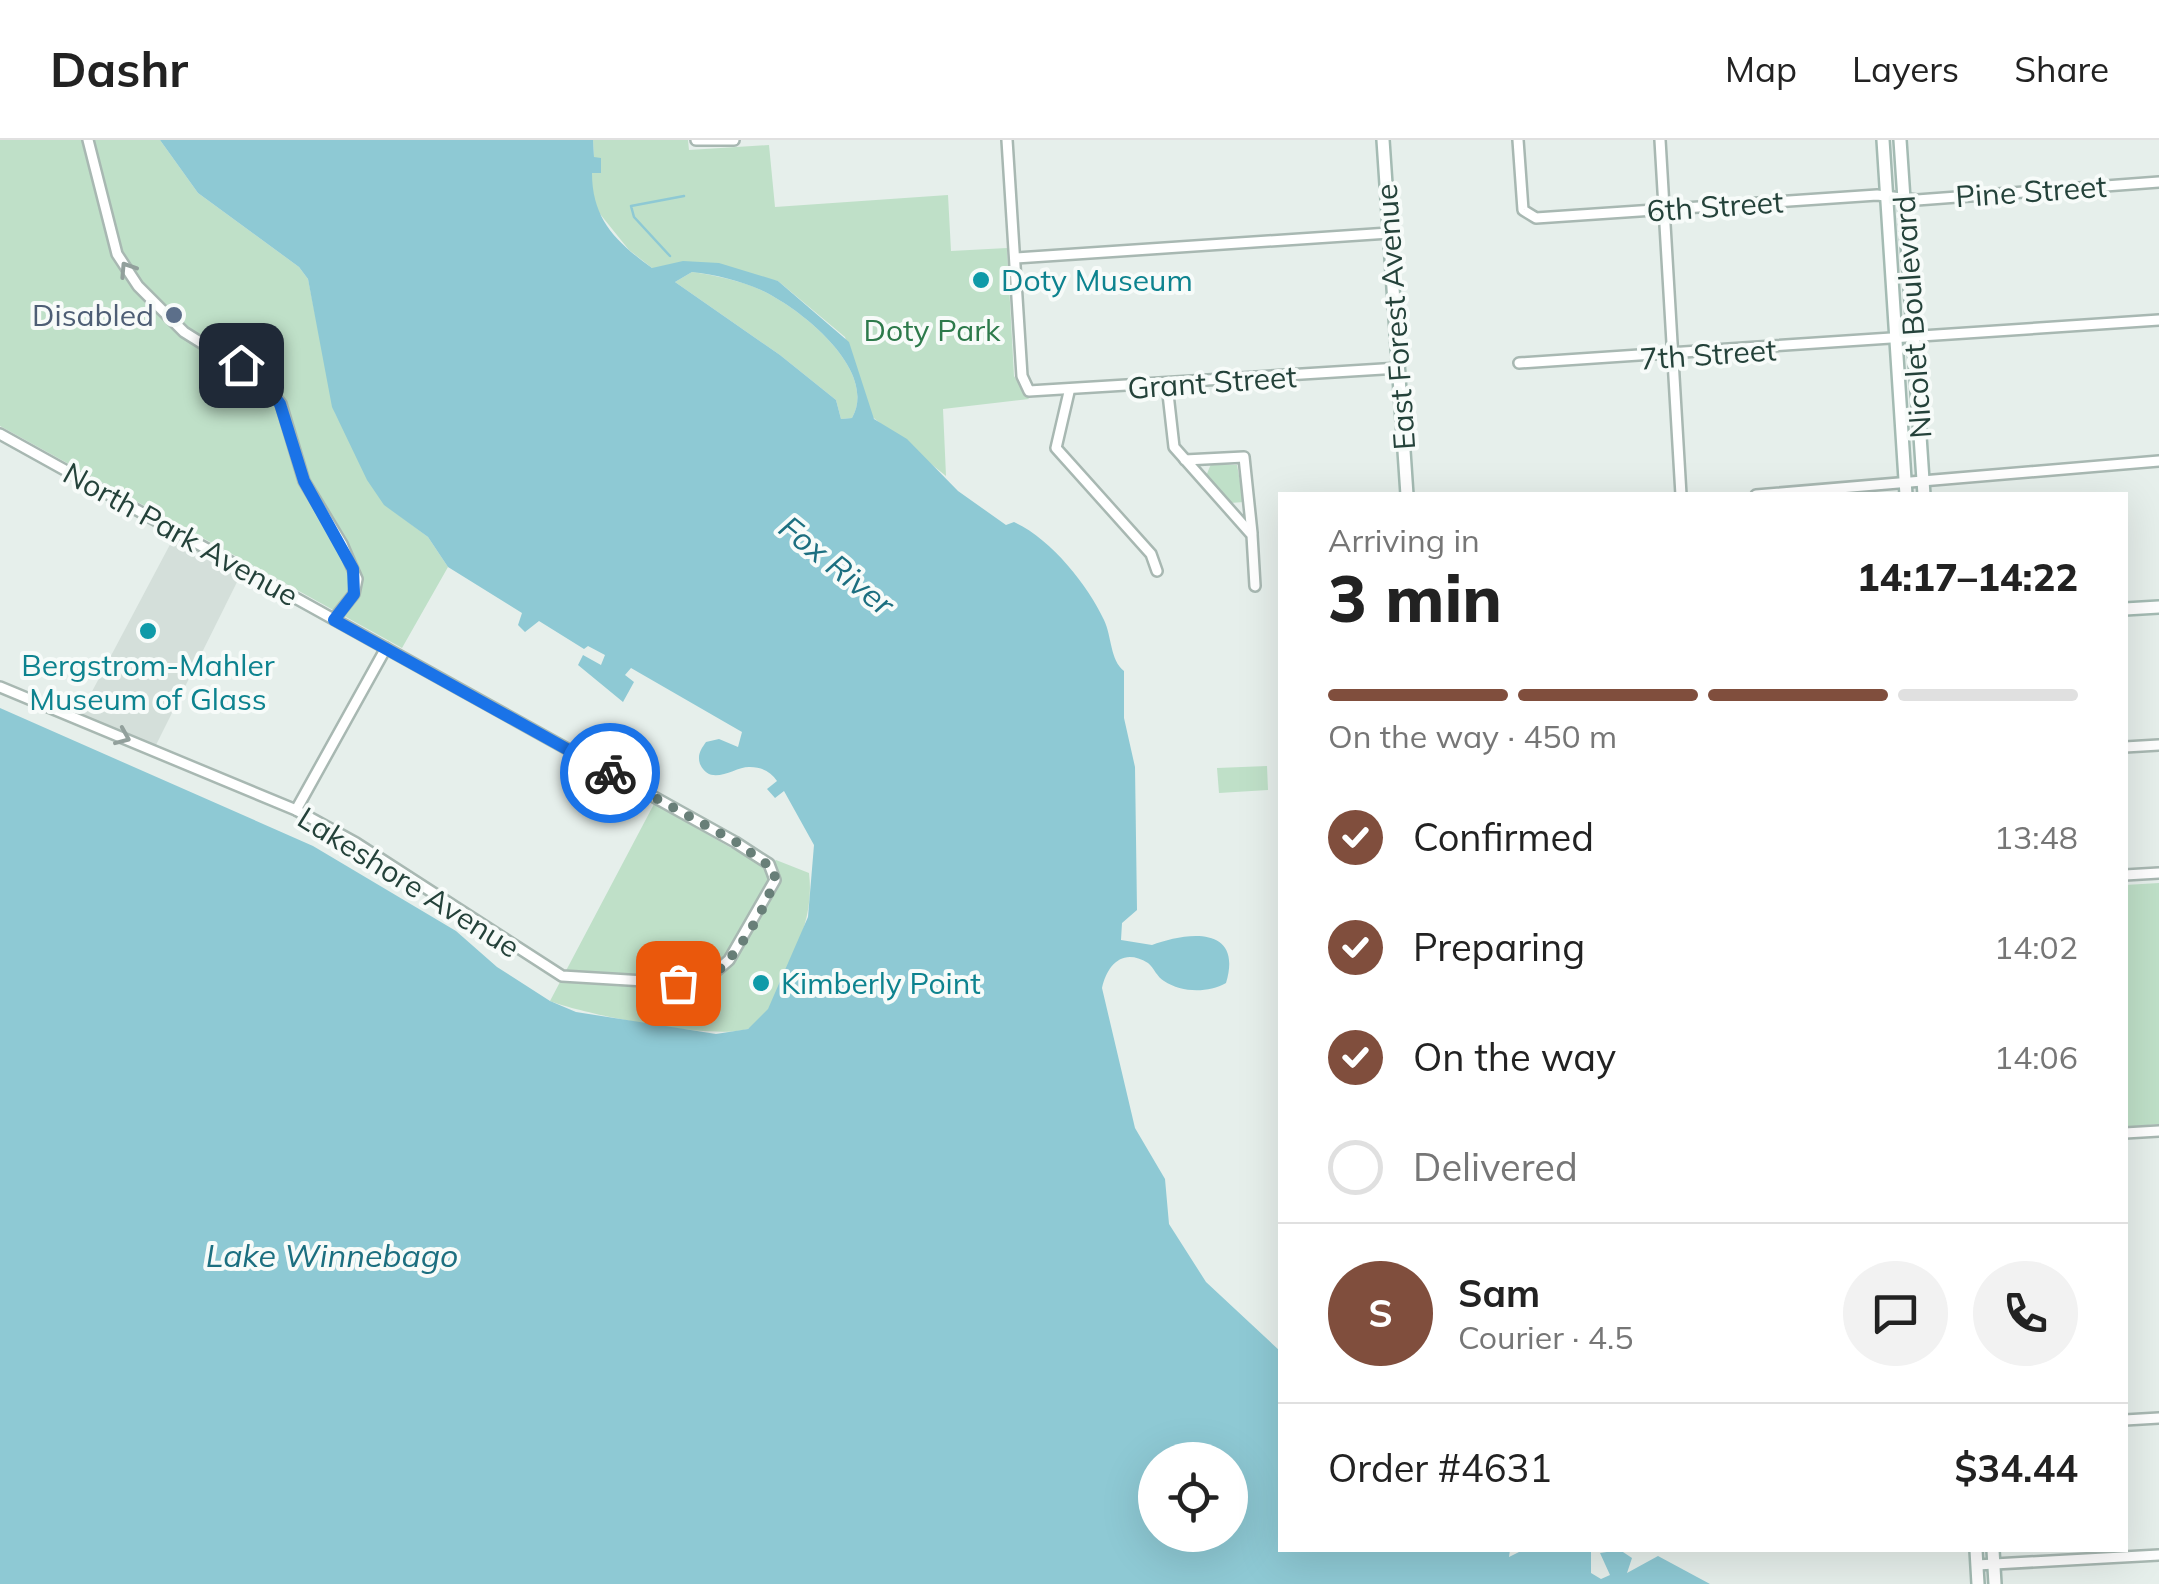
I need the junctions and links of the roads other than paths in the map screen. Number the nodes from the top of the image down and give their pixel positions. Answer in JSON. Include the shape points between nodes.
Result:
{"nodes":[{"id":1,"x":88,"y":140,"type":"edge"},
{"id":2,"x":696,"y":140,"type":"edge"},
{"id":3,"x":734,"y":140,"type":"edge"},
{"id":4,"x":1007,"y":140,"type":"edge"},
{"id":5,"x":1383,"y":140,"type":"edge"},
{"id":6,"x":1518,"y":140,"type":"edge"},
{"id":7,"x":1660,"y":140,"type":"edge"},
{"id":8,"x":1883,"y":140,"type":"edge"},
{"id":9,"x":1900,"y":140,"type":"edge"},
{"id":10,"x":2159,"y":182,"type":"edge"},
{"id":11,"x":1888,"y":195,"type":"junction"},
{"id":12,"x":1904,"y":197,"type":"junction"},
{"id":13,"x":1664,"y":209,"type":"junction"},
{"id":14,"x":1389,"y":233,"type":"junction"},
{"id":15,"x":1015,"y":258,"type":"junction"},
{"id":16,"x":2159,"y":320,"type":"edge"},
{"id":17,"x":1913,"y":338,"type":"junction"},
{"id":18,"x":1896,"y":340,"type":"junction"},
{"id":19,"x":1673,"y":356,"type":"junction"},
{"id":20,"x":1519,"y":364,"type":"dead end"},
{"id":21,"x":1399,"y":368,"type":"junction"},
{"id":22,"x":1166,"y":385,"type":"junction"},
{"id":23,"x":1069,"y":392,"type":"junction"},
{"id":24,"x":0,"y":434,"type":"edge"},
{"id":25,"x":1185,"y":460,"type":"junction"},
{"id":26,"x":2159,"y":462,"type":"edge"},
{"id":27,"x":1922,"y":480,"type":"junction"},
{"id":28,"x":1906,"y":489,"type":"edge"},
{"id":29,"x":1407,"y":492,"type":"edge"},
{"id":30,"x":1681,"y":492,"type":"edge"},
{"id":31,"x":1831,"y":492,"type":"edge"},
{"id":32,"x":1924,"y":492,"type":"edge"},
{"id":33,"x":1252,"y":535,"type":"junction"},
{"id":34,"x":1157,"y":571,"type":"dead end"},
{"id":35,"x":1255,"y":586,"type":"dead end"},
{"id":36,"x":2159,"y":607,"type":"edge"},
{"id":37,"x":2128,"y":609,"type":"edge"},
{"id":38,"x":334,"y":620,"type":"junction"},
{"id":39,"x":386,"y":648,"type":"junction"},
{"id":40,"x":0,"y":686,"type":"edge"},
{"id":41,"x":2159,"y":745,"type":"edge"},
{"id":42,"x":2128,"y":746,"type":"edge"},
{"id":43,"x":296,"y":810,"type":"junction"},
{"id":44,"x":775,"y":873,"type":"joint"},
{"id":45,"x":2159,"y":873,"type":"edge"},
{"id":46,"x":2128,"y":875,"type":"edge"},
{"id":47,"x":2159,"y":1131,"type":"edge"},
{"id":48,"x":2128,"y":1134,"type":"edge"},
{"id":49,"x":2159,"y":1418,"type":"edge"},
{"id":50,"x":2128,"y":1420,"type":"edge"},
{"id":51,"x":1976,"y":1552,"type":"edge"},
{"id":52,"x":1993,"y":1552,"type":"edge"},
{"id":53,"x":2159,"y":1555,"type":"edge"},
{"id":54,"x":1977,"y":1565,"type":"junction"},
{"id":55,"x":1994,"y":1566,"type":"junction"},
{"id":56,"x":1978,"y":1584,"type":"edge"},
{"id":57,"x":1996,"y":1584,"type":"edge"}],
"edges":[{"from":38,"to":1,"type":"street","one_way":true,"via":[[357,580],[304,481],[280,404],[264,382],[184,332],[138,286],[118,254]]},
{"from":2,"to":3,"type":"street"},
{"from":4,"to":15,"type":"street"},
{"from":5,"to":14,"type":"street","name":"East Forest Avenue"},
{"from":6,"to":13,"type":"street","name":"6th Street","via":[[1527,215]]},
{"from":7,"to":13,"type":"street"},
{"from":8,"to":11,"type":"street","name":"Nicolet Boulevard"},
{"from":9,"to":12,"type":"street","name":"Nicolet Boulevard"},
{"from":10,"to":12,"type":"street","name":"Pine Street"},
{"from":11,"to":12,"type":"street","name":"6th Street"},
{"from":11,"to":13,"type":"street","name":"6th Street"},
{"from":11,"to":18,"type":"street","name":"Nicolet Boulevard"},
{"from":12,"to":17,"type":"street","name":"Nicolet Boulevard"},
{"from":13,"to":19,"type":"street"},
{"from":14,"to":15,"type":"street"},
{"from":14,"to":21,"type":"street","name":"East Forest Avenue"},
{"from":15,"to":23,"type":"street","name":"Grant Street","via":[[1026,389]]},
{"from":16,"to":17,"type":"street","name":"7th Street"},
{"from":17,"to":18,"type":"street","name":"7th Street"},
{"from":17,"to":27,"type":"street","name":"Nicolet Boulevard"},
{"from":18,"to":19,"type":"street","name":"7th Street"},
{"from":18,"to":28,"type":"street","name":"Nicolet Boulevard"},
{"from":19,"to":20,"type":"street","name":"7th Street"},
{"from":19,"to":30,"type":"street"},
{"from":21,"to":22,"type":"street","name":"Grant Street"},
{"from":21,"to":29,"type":"street","name":"East Forest Avenue"},
{"from":22,"to":23,"type":"street","name":"Grant Street"},
{"from":22,"to":25,"type":"street","via":[[1169,435]]},
{"from":23,"to":34,"type":"street","via":[[1056,448],[1151,554]]},
{"from":24,"to":38,"type":"street","name":"North Park Avenue"},
{"from":25,"to":33,"type":"street"},
{"from":25,"to":33,"type":"street","via":[[1244,457]]},
{"from":26,"to":27,"type":"street"},
{"from":27,"to":28,"type":"street"},
{"from":27,"to":32,"type":"street","name":"Nicolet Boulevard"},
{"from":28,"to":31,"type":"street"},
{"from":33,"to":35,"type":"street"},
{"from":36,"to":37,"type":"street"},
{"from":38,"to":39,"type":"street","name":"North Park Avenue"},
{"from":39,"to":43,"type":"street"},
{"from":39,"to":44,"type":"street","name":"North Park Avenue","via":[[736,842]]},
{"from":40,"to":43,"type":"street","name":"Lakeshore Avenue","one_way":true},
{"from":41,"to":42,"type":"street"},
{"from":43,"to":44,"type":"street","name":"Lakeshore Avenue","via":[[532,960],[581,980],[707,978],[735,950]]},
{"from":45,"to":46,"type":"street"},
{"from":47,"to":48,"type":"street"},
{"from":49,"to":50,"type":"street"},
{"from":51,"to":54,"type":"street"},
{"from":52,"to":55,"type":"street"},
{"from":53,"to":55,"type":"street"},
{"from":54,"to":55,"type":"street"},
{"from":54,"to":56,"type":"street"},
{"from":55,"to":57,"type":"street"}]}
